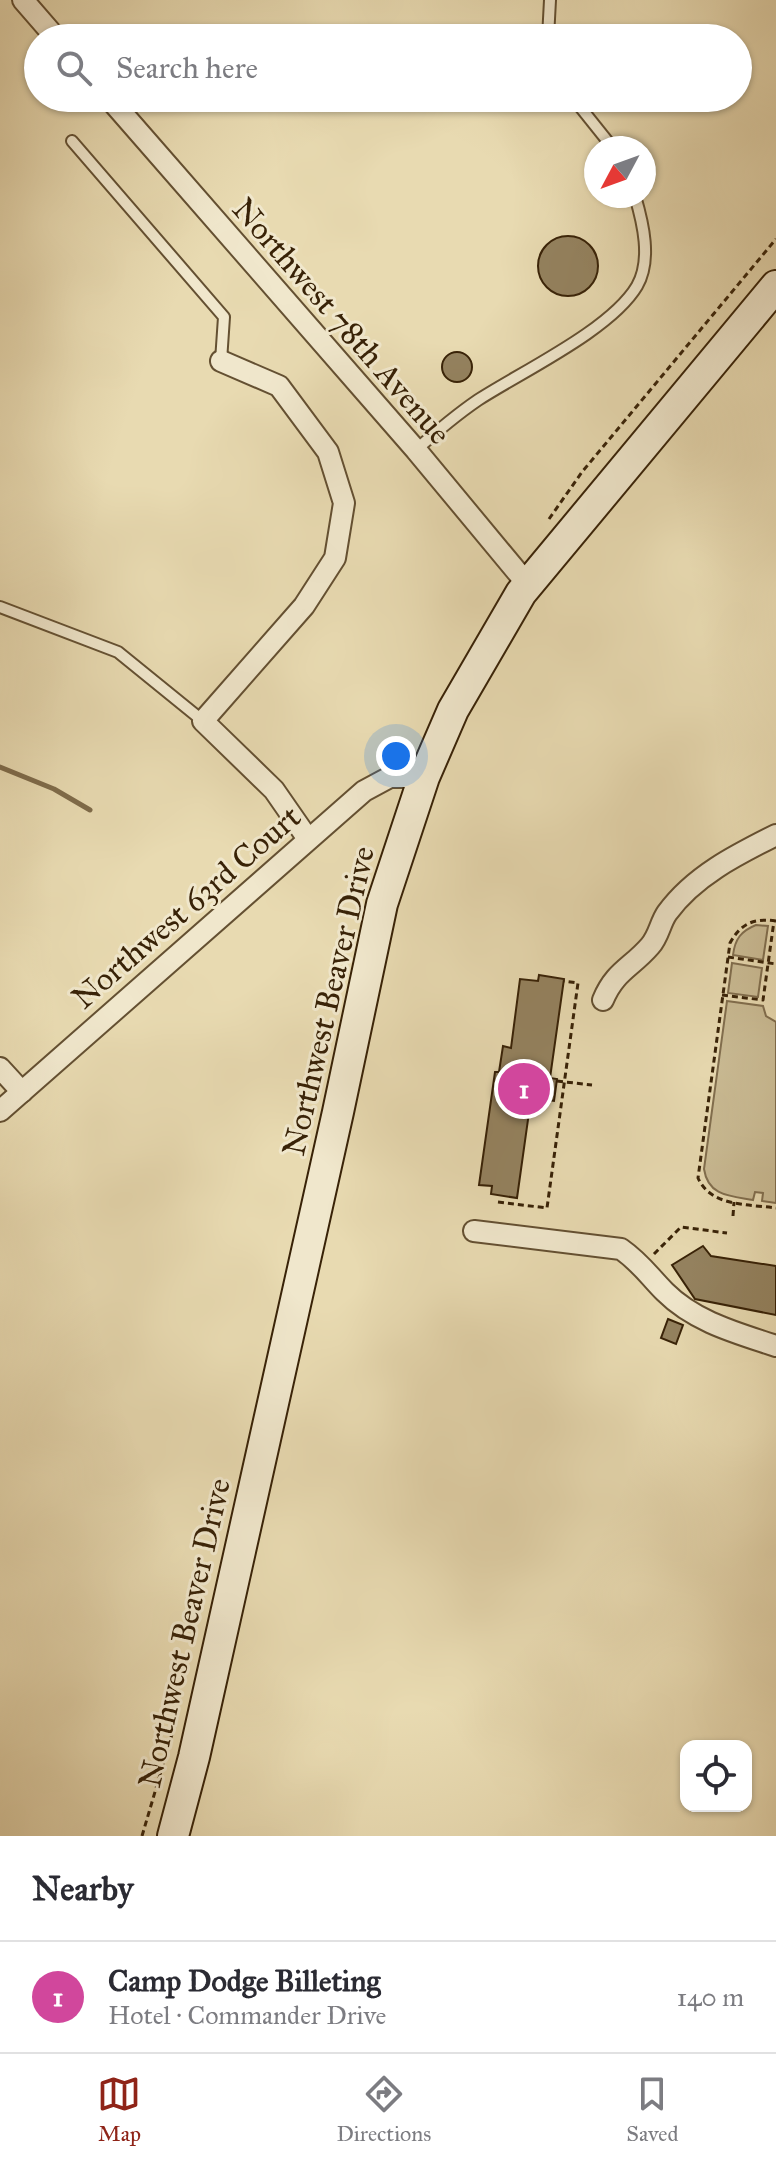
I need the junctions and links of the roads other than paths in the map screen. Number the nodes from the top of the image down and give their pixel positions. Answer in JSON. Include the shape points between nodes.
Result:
{"nodes":[{"id":1,"x":23,"y":0,"type":"edge"},
{"id":2,"x":550,"y":0,"type":"edge"},
{"id":3,"x":44,"y":24,"type":"edge"},
{"id":4,"x":549,"y":24,"type":"edge"},
{"id":5,"x":121,"y":112,"type":"edge"},
{"id":6,"x":586,"y":112,"type":"edge"},
{"id":7,"x":604,"y":136,"type":"edge"},
{"id":8,"x":72,"y":141,"type":"dead end"},
{"id":9,"x":637,"y":208,"type":"edge"},
{"id":10,"x":776,"y":286,"type":"edge"},
{"id":11,"x":221,"y":361,"type":"joint"},
{"id":12,"x":416,"y":450,"type":"junction"},
{"id":13,"x":528,"y":585,"type":"junction"},
{"id":14,"x":0,"y":607,"type":"edge"},
{"id":15,"x":203,"y":721,"type":"junction"},
{"id":16,"x":424,"y":777,"type":"junction"},
{"id":17,"x":776,"y":835,"type":"edge"},
{"id":18,"x":308,"y":839,"type":"junction"},
{"id":19,"x":603,"y":1000,"type":"dead end"},
{"id":20,"x":0,"y":1068,"type":"edge"},
{"id":21,"x":22,"y":1092,"type":"junction"},
{"id":22,"x":0,"y":1111,"type":"edge"},
{"id":23,"x":474,"y":1231,"type":"dead end"},
{"id":24,"x":776,"y":1346,"type":"edge"},
{"id":25,"x":173,"y":1836,"type":"edge"}],
"edges":[{"from":1,"to":3,"type":"street"},
{"from":2,"to":4,"type":"lane"},
{"from":5,"to":12,"type":"street","name":"Northwest 78th Avenue"},
{"from":6,"to":7,"type":"lane"},
{"from":8,"to":11,"type":"lane","via":[[224,317]]},
{"from":9,"to":12,"type":"lane","via":[[645,245],[643,268],[637,286],[617,308],[454,417]]},
{"from":10,"to":13,"type":"main road","name":"Northwest Beaver Drive"},
{"from":11,"to":15,"type":"street","via":[[279,386],[328,452],[344,503],[335,558],[304,606]]},
{"from":12,"to":13,"type":"street","name":"Northwest 78th Avenue"},
{"from":13,"to":16,"type":"main road","name":"Northwest Beaver Drive","via":[[453,710]]},
{"from":14,"to":15,"type":"lane","via":[[118,652]]},
{"from":15,"to":18,"type":"street","via":[[274,790]]},
{"from":16,"to":18,"type":"street","name":"Northwest 63rd Court","via":[[390,777],[364,791]]},
{"from":16,"to":25,"type":"main road","name":"Northwest Beaver Drive","via":[[382,904]]},
{"from":17,"to":19,"type":"street","via":[[696,882],[666,914],[640,958],[618,974]]},
{"from":18,"to":21,"type":"street","name":"Northwest 63rd Court"},
{"from":20,"to":21,"type":"street"},
{"from":21,"to":22,"type":"street","name":"Northwest 63rd Court"},
{"from":23,"to":24,"type":"street","via":[[621,1249],[696,1317]]}]}
